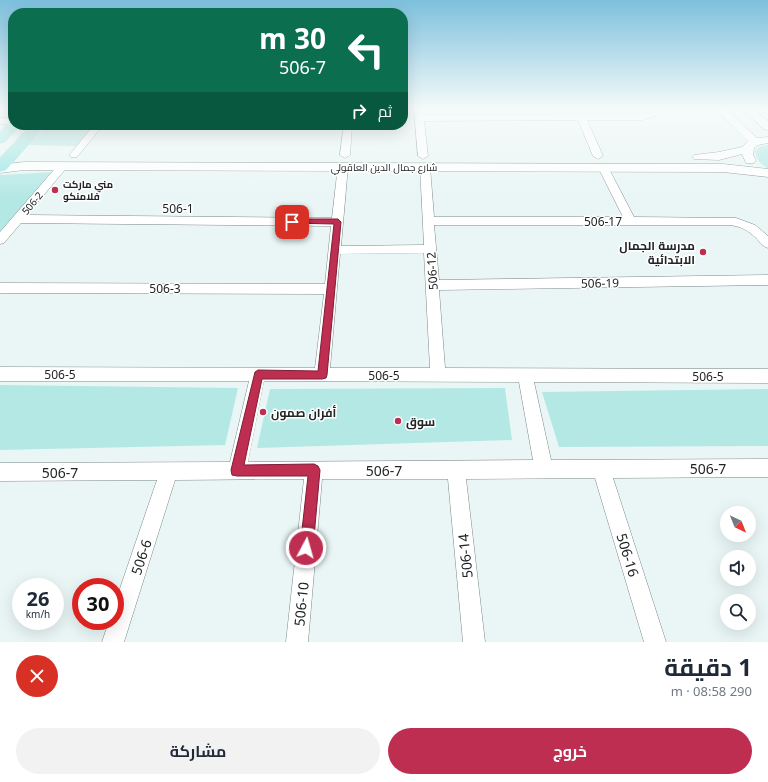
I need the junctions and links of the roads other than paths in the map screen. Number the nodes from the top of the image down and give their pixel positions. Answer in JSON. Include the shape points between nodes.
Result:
{"nodes":[{"id":1,"x":27,"y":138,"type":"edge"},
{"id":2,"x":88,"y":138,"type":"edge"},
{"id":3,"x":346,"y":138,"type":"edge"},
{"id":4,"x":421,"y":138,"type":"edge"},
{"id":5,"x":590,"y":138,"type":"edge"},
{"id":6,"x":744,"y":138,"type":"edge"},
{"id":7,"x":768,"y":140,"type":"edge"},
{"id":8,"x":751,"y":146,"type":"junction"},
{"id":9,"x":12,"y":154,"type":"junction"},
{"id":10,"x":74,"y":155,"type":"junction"},
{"id":11,"x":321,"y":155,"type":"dead end"},
{"id":12,"x":41,"y":156,"type":"junction"},
{"id":13,"x":342,"y":159,"type":"junction"},
{"id":14,"x":424,"y":161,"type":"junction"},
{"id":15,"x":600,"y":162,"type":"junction"},
{"id":16,"x":31,"y":166,"type":"junction"},
{"id":17,"x":63,"y":166,"type":"junction"},
{"id":18,"x":0,"y":168,"type":"edge"},
{"id":19,"x":768,"y":173,"type":"edge"},
{"id":20,"x":18,"y":220,"type":"junction"},
{"id":21,"x":429,"y":221,"type":"junction"},
{"id":22,"x":630,"y":221,"type":"junction"},
{"id":23,"x":338,"y":222,"type":"junction"},
{"id":24,"x":0,"y":240,"type":"edge"},
{"id":25,"x":768,"y":244,"type":"edge"},
{"id":26,"x":431,"y":249,"type":"junction"},
{"id":27,"x":335,"y":250,"type":"junction"},
{"id":28,"x":768,"y":280,"type":"edge"},
{"id":29,"x":433,"y":285,"type":"junction"},
{"id":30,"x":0,"y":288,"type":"edge"},
{"id":31,"x":331,"y":289,"type":"junction"},
{"id":32,"x":0,"y":374,"type":"edge"},
{"id":33,"x":258,"y":375,"type":"junction"},
{"id":34,"x":322,"y":375,"type":"junction"},
{"id":35,"x":438,"y":375,"type":"junction"},
{"id":36,"x":525,"y":375,"type":"junction"},
{"id":37,"x":768,"y":376,"type":"edge"},
{"id":38,"x":601,"y":468,"type":"junction"},
{"id":39,"x":768,"y":468,"type":"edge"},
{"id":40,"x":456,"y":469,"type":"junction"},
{"id":41,"x":544,"y":469,"type":"junction"},
{"id":42,"x":237,"y":470,"type":"junction"},
{"id":43,"x":314,"y":470,"type":"junction"},
{"id":44,"x":169,"y":471,"type":"junction"},
{"id":45,"x":0,"y":472,"type":"edge"},
{"id":46,"x":113,"y":642,"type":"edge"},
{"id":47,"x":297,"y":642,"type":"edge"},
{"id":48,"x":474,"y":642,"type":"edge"},
{"id":49,"x":655,"y":642,"type":"edge"}],
"edges":[{"from":1,"to":9,"type":"main road"},
{"from":2,"to":10,"type":"street"},
{"from":3,"to":13,"type":"street"},
{"from":4,"to":14,"type":"street","name":"506-12"},
{"from":5,"to":15,"type":"street"},
{"from":6,"to":8,"type":"street"},
{"from":7,"to":8,"type":"street","name":"شارع جمال الدين العاقولي"},
{"from":8,"to":15,"type":"street","name":"شارع جمال الدين العاقولي","via":[[730,155]]},
{"from":8,"to":19,"type":"street","via":[[747,155]]},
{"from":9,"to":12,"type":"street","name":"شارع جمال الدين العاقولي"},
{"from":9,"to":18,"type":"main road"},
{"from":10,"to":11,"type":"street","name":"شارع جمال الدين العاقولي"},
{"from":10,"to":12,"type":"street","name":"شارع جمال الدين العاقولي"},
{"from":12,"to":16,"type":"street"},
{"from":13,"to":14,"type":"street","name":"شارع جمال الدين العاقولي"},
{"from":13,"to":14,"type":"street","name":"شارع جمال الدين العاقولي","via":[[364,155]]},
{"from":13,"to":17,"type":"street","name":"شارع جمال الدين العاقولي"},
{"from":13,"to":23,"type":"street"},
{"from":14,"to":15,"type":"street","name":"شارع جمال الدين العاقولي"},
{"from":14,"to":21,"type":"street","name":"506-12"},
{"from":15,"to":19,"type":"street","name":"شارع جمال الدين العاقولي","via":[[723,168]]},
{"from":15,"to":22,"type":"street"},
{"from":16,"to":17,"type":"street","name":"شارع جمال الدين العاقولي"},
{"from":16,"to":18,"type":"street","name":"شارع جمال الدين العاقولي"},
{"from":17,"to":20,"type":"street","name":"506-2"},
{"from":20,"to":23,"type":"street","name":"506-1"},
{"from":20,"to":24,"type":"street","name":"506-2"},
{"from":21,"to":22,"type":"street","name":"506-17"},
{"from":21,"to":26,"type":"street","name":"506-12"},
{"from":22,"to":25,"type":"street","name":"506-17","via":[[739,222],[756,230]]},
{"from":23,"to":27,"type":"street"},
{"from":26,"to":27,"type":"street"},
{"from":26,"to":29,"type":"street","name":"506-12"},
{"from":27,"to":31,"type":"street"},
{"from":28,"to":29,"type":"street","name":"506-19"},
{"from":29,"to":35,"type":"street","name":"506-12"},
{"from":30,"to":31,"type":"street","name":"506-3"},
{"from":31,"to":34,"type":"street"},
{"from":32,"to":33,"type":"street","name":"506-5"},
{"from":33,"to":34,"type":"street","name":"506-5"},
{"from":33,"to":42,"type":"street"},
{"from":34,"to":35,"type":"street","name":"506-5"},
{"from":35,"to":36,"type":"street","name":"506-5"},
{"from":36,"to":37,"type":"street","name":"506-5"},
{"from":36,"to":41,"type":"street"},
{"from":38,"to":39,"type":"street","name":"506-7"},
{"from":38,"to":41,"type":"street","name":"506-7"},
{"from":38,"to":49,"type":"street","name":"506-16"},
{"from":40,"to":41,"type":"street","name":"506-7"},
{"from":40,"to":43,"type":"street","name":"506-7"},
{"from":40,"to":48,"type":"street","name":"506-14"},
{"from":42,"to":43,"type":"street","name":"506-7"},
{"from":42,"to":44,"type":"street","name":"506-7"},
{"from":43,"to":47,"type":"street","name":"506-10"},
{"from":44,"to":45,"type":"street","name":"506-7"},
{"from":44,"to":46,"type":"street","name":"506-6"}]}
